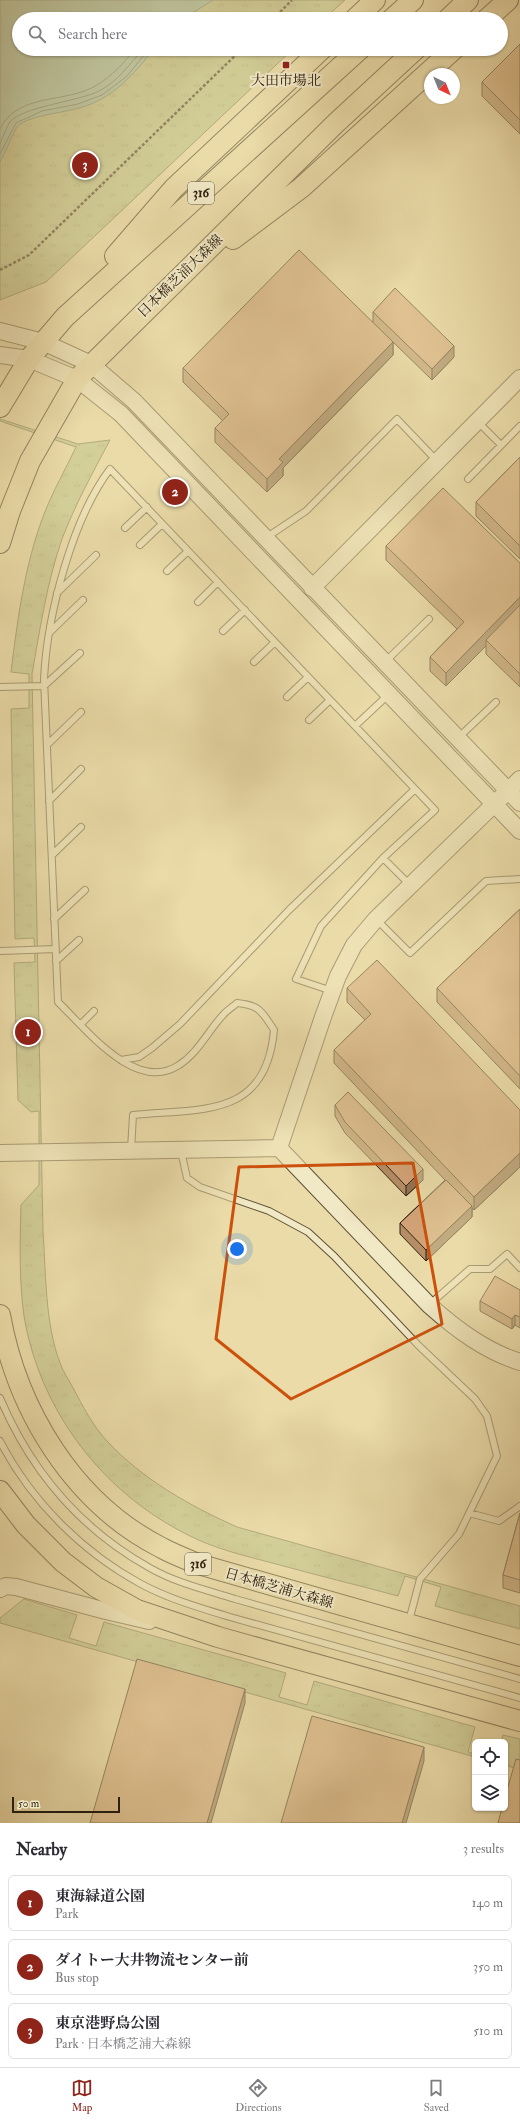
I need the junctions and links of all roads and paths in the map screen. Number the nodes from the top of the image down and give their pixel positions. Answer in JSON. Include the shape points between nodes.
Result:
{"nodes":[{"id":1,"x":375,"y":0,"type":"edge"},
{"id":2,"x":413,"y":0,"type":"edge"},
{"id":3,"x":468,"y":0,"type":"edge"},
{"id":4,"x":508,"y":0,"type":"edge"},
{"id":5,"x":291,"y":1,"type":"edge"},
{"id":6,"x":280,"y":12,"type":"edge"},
{"id":7,"x":362,"y":12,"type":"edge"},
{"id":8,"x":400,"y":12,"type":"edge"},
{"id":9,"x":455,"y":12,"type":"edge"},
{"id":10,"x":495,"y":12,"type":"edge"},
{"id":11,"x":235,"y":56,"type":"edge"},
{"id":12,"x":315,"y":56,"type":"edge"},
{"id":13,"x":352,"y":56,"type":"edge"},
{"id":14,"x":408,"y":56,"type":"edge"},
{"id":15,"x":446,"y":56,"type":"edge"},
{"id":16,"x":0,"y":270,"type":"edge"},
{"id":17,"x":169,"y":287,"type":"junction"},
{"id":18,"x":92,"y":291,"type":"junction"},
{"id":19,"x":0,"y":330,"type":"edge"},
{"id":20,"x":43,"y":342,"type":"junction"},
{"id":21,"x":0,"y":355,"type":"edge"},
{"id":22,"x":29,"y":359,"type":"junction"},
{"id":23,"x":91,"y":364,"type":"junction"},
{"id":24,"x":520,"y":378,"type":"edge"},
{"id":25,"x":77,"y":379,"type":"junction"},
{"id":26,"x":0,"y":407,"type":"edge"},
{"id":27,"x":477,"y":421,"type":"junction"},
{"id":28,"x":520,"y":426,"type":"edge"},
{"id":29,"x":501,"y":445,"type":"junction"},
{"id":30,"x":438,"y":461,"type":"junction"},
{"id":31,"x":468,"y":479,"type":"dead end"},
{"id":32,"x":147,"y":507,"type":"junction"},
{"id":33,"x":162,"y":524,"type":"junction"},
{"id":34,"x":125,"y":528,"type":"dead end"},
{"id":35,"x":264,"y":538,"type":"junction"},
{"id":36,"x":0,"y":543,"type":"edge"},
{"id":37,"x":140,"y":545,"type":"dead end"},
{"id":38,"x":188,"y":551,"type":"junction"},
{"id":39,"x":96,"y":555,"type":"dead end"},
{"id":40,"x":167,"y":571,"type":"dead end"},
{"id":41,"x":218,"y":582,"type":"junction"},
{"id":42,"x":312,"y":588,"type":"junction"},
{"id":43,"x":57,"y":593,"type":"junction"},
{"id":44,"x":83,"y":600,"type":"dead end"},
{"id":45,"x":198,"y":602,"type":"dead end"},
{"id":46,"x":245,"y":610,"type":"junction"},
{"id":47,"x":429,"y":619,"type":"dead end"},
{"id":48,"x":223,"y":630,"type":"dead end"},
{"id":49,"x":49,"y":633,"type":"junction"},
{"id":50,"x":275,"y":642,"type":"junction"},
{"id":51,"x":80,"y":653,"type":"dead end"},
{"id":52,"x":254,"y":662,"type":"dead end"},
{"id":53,"x":385,"y":663,"type":"junction"},
{"id":54,"x":308,"y":677,"type":"junction"},
{"id":55,"x":44,"y":686,"type":"junction"},
{"id":56,"x":0,"y":687,"type":"edge"},
{"id":57,"x":388,"y":695,"type":"junction"},
{"id":58,"x":287,"y":697,"type":"dead end"},
{"id":59,"x":330,"y":700,"type":"junction"},
{"id":60,"x":496,"y":702,"type":"dead end"},
{"id":61,"x":81,"y":712,"type":"dead end"},
{"id":62,"x":309,"y":720,"type":"dead end"},
{"id":63,"x":355,"y":726,"type":"junction"},
{"id":64,"x":458,"y":738,"type":"junction"},
{"id":65,"x":47,"y":746,"type":"junction"},
{"id":66,"x":81,"y":769,"type":"dead end"},
{"id":67,"x":520,"y":779,"type":"edge"},
{"id":68,"x":415,"y":789,"type":"junction"},
{"id":69,"x":508,"y":791,"type":"junction"},
{"id":70,"x":49,"y":801,"type":"junction"},
{"id":71,"x":520,"y":803,"type":"edge"},
{"id":72,"x":494,"y":804,"type":"junction"},
{"id":73,"x":81,"y":827,"type":"dead end"},
{"id":74,"x":520,"y":831,"type":"edge"},
{"id":75,"x":52,"y":855,"type":"junction"},
{"id":76,"x":383,"y":858,"type":"junction"},
{"id":77,"x":520,"y":880,"type":"edge"},
{"id":78,"x":410,"y":885,"type":"junction"},
{"id":79,"x":85,"y":890,"type":"dead end"},
{"id":80,"x":376,"y":918,"type":"junction"},
{"id":81,"x":54,"y":919,"type":"junction"},
{"id":82,"x":79,"y":940,"type":"dead end"},
{"id":83,"x":56,"y":949,"type":"junction"},
{"id":84,"x":0,"y":951,"type":"edge"},
{"id":85,"x":56,"y":961,"type":"junction"},
{"id":86,"x":332,"y":991,"type":"junction"},
{"id":87,"x":94,"y":1011,"type":"dead end"},
{"id":88,"x":81,"y":1024,"type":"junction"},
{"id":89,"x":121,"y":1060,"type":"junction"},
{"id":90,"x":279,"y":1148,"type":"junction"},
{"id":91,"x":181,"y":1151,"type":"junction"},
{"id":92,"x":131,"y":1152,"type":"junction"},
{"id":93,"x":0,"y":1153,"type":"edge"},
{"id":94,"x":520,"y":1268,"type":"edge"},
{"id":95,"x":429,"y":1305,"type":"junction"},
{"id":96,"x":0,"y":1315,"type":"edge"},
{"id":97,"x":520,"y":1362,"type":"edge"},
{"id":98,"x":0,"y":1398,"type":"edge"},
{"id":99,"x":0,"y":1441,"type":"edge"},
{"id":100,"x":0,"y":1491,"type":"edge"},
{"id":101,"x":520,"y":1506,"type":"edge"},
{"id":102,"x":469,"y":1513,"type":"junction"},
{"id":103,"x":0,"y":1589,"type":"edge"},
{"id":104,"x":408,"y":1624,"type":"junction"},
{"id":105,"x":218,"y":1637,"type":"junction"},
{"id":106,"x":520,"y":1656,"type":"edge"},
{"id":107,"x":520,"y":1679,"type":"edge"},
{"id":108,"x":520,"y":1698,"type":"edge"},
{"id":109,"x":520,"y":1721,"type":"edge"}],
"edges":[{"from":1,"to":7,"type":"main road"},
{"from":2,"to":8,"type":"main road"},
{"from":3,"to":9,"type":"main road"},
{"from":4,"to":10,"type":"main road"},
{"from":5,"to":6,"type":"path"},
{"from":11,"to":16,"type":"path","via":[[29,255]]},
{"from":12,"to":18,"type":"main road","via":[[174,188],[115,257]]},
{"from":13,"to":18,"type":"main road","number":"316"},
{"from":14,"to":17,"type":"main road","name":"日本橋芝浦大森線","via":[[336,123]]},
{"from":15,"to":17,"type":"main road","via":[[301,188]]},
{"from":17,"to":23,"type":"main road","name":"日本橋芝浦大森線"},
{"from":18,"to":20,"type":"main road","number":"316"},
{"from":19,"to":20,"type":"street"},
{"from":20,"to":22,"type":"main road","number":"316"},
{"from":20,"to":23,"type":"street"},
{"from":21,"to":22,"type":"street"},
{"from":22,"to":25,"type":"street"},
{"from":22,"to":26,"type":"main road","number":"316"},
{"from":23,"to":25,"type":"main road","name":"日本橋芝浦大森線"},
{"from":23,"to":35,"type":"street","via":[[134,401]]},
{"from":24,"to":27,"type":"street"},
{"from":25,"to":36,"type":"main road","name":"日本橋芝浦大森線","via":[[30,461]]},
{"from":25,"to":57,"type":"street","via":[[121,414]]},
{"from":27,"to":29,"type":"lane"},
{"from":27,"to":30,"type":"street"},
{"from":28,"to":29,"type":"lane"},
{"from":29,"to":31,"type":"lane"},
{"from":30,"to":35,"type":"lane","via":[[397,419],[306,510]]},
{"from":30,"to":42,"type":"street"},
{"from":32,"to":33,"type":"lane"},
{"from":32,"to":34,"type":"lane"},
{"from":32,"to":43,"type":"lane","via":[[110,469],[101,480],[81,521]]},
{"from":33,"to":37,"type":"lane"},
{"from":33,"to":38,"type":"lane"},
{"from":35,"to":42,"type":"street"},
{"from":38,"to":40,"type":"lane"},
{"from":38,"to":41,"type":"lane"},
{"from":39,"to":43,"type":"lane"},
{"from":41,"to":45,"type":"lane"},
{"from":41,"to":46,"type":"lane"},
{"from":42,"to":53,"type":"street"},
{"from":43,"to":49,"type":"lane"},
{"from":44,"to":49,"type":"lane"},
{"from":46,"to":48,"type":"lane"},
{"from":46,"to":50,"type":"lane"},
{"from":47,"to":53,"type":"lane"},
{"from":49,"to":55,"type":"lane"},
{"from":50,"to":52,"type":"lane"},
{"from":50,"to":54,"type":"lane"},
{"from":51,"to":55,"type":"lane"},
{"from":53,"to":64,"type":"street"},
{"from":54,"to":58,"type":"lane"},
{"from":54,"to":59,"type":"lane"},
{"from":55,"to":56,"type":"lane"},
{"from":55,"to":65,"type":"lane"},
{"from":57,"to":63,"type":"lane"},
{"from":57,"to":72,"type":"street"},
{"from":59,"to":62,"type":"lane"},
{"from":59,"to":63,"type":"lane"},
{"from":60,"to":64,"type":"lane"},
{"from":61,"to":65,"type":"lane"},
{"from":63,"to":68,"type":"lane"},
{"from":64,"to":69,"type":"street"},
{"from":65,"to":70,"type":"lane"},
{"from":66,"to":70,"type":"lane"},
{"from":67,"to":69,"type":"street"},
{"from":68,"to":76,"type":"lane","via":[[435,810]]},
{"from":68,"to":89,"type":"lane","via":[[289,910],[180,1024],[139,1057]]},
{"from":69,"to":71,"type":"street"},
{"from":69,"to":72,"type":"street"},
{"from":70,"to":75,"type":"lane"},
{"from":72,"to":74,"type":"street"},
{"from":72,"to":78,"type":"street"},
{"from":73,"to":75,"type":"lane"},
{"from":75,"to":81,"type":"lane"},
{"from":76,"to":78,"type":"lane"},
{"from":76,"to":86,"type":"lane","via":[[321,926],[296,979]]},
{"from":77,"to":80,"type":"lane","via":[[486,881],[410,954]]},
{"from":78,"to":80,"type":"street"},
{"from":79,"to":81,"type":"lane"},
{"from":80,"to":86,"type":"street","via":[[354,945]]},
{"from":81,"to":83,"type":"lane"},
{"from":82,"to":85,"type":"lane"},
{"from":83,"to":84,"type":"lane"},
{"from":83,"to":85,"type":"lane"},
{"from":85,"to":88,"type":"lane","via":[[58,1002]]},
{"from":86,"to":90,"type":"street"},
{"from":87,"to":88,"type":"lane"},
{"from":88,"to":89,"type":"lane"},
{"from":89,"to":92,"type":"lane","via":[[143,1072],[167,1072],[188,1058],[237,1003],[258,1008],[274,1030],[268,1065],[256,1085],[240,1098],[215,1108],[133,1115]]},
{"from":90,"to":91,"type":"street"},
{"from":90,"to":95,"type":"street"},
{"from":91,"to":92,"type":"street"},
{"from":91,"to":102,"type":"lane","via":[[186,1178],[193,1183],[269,1211],[308,1232],[419,1346],[475,1399],[487,1416],[498,1456]]},
{"from":92,"to":93,"type":"street"},
{"from":94,"to":95,"type":"lane","via":[[507,1254],[490,1269],[470,1269]]},
{"from":95,"to":97,"type":"street","via":[[455,1328],[482,1346]]},
{"from":96,"to":104,"type":"main road","name":"日本橋芝浦大森線","number":"316","via":[[9,1356],[41,1431],[69,1472],[93,1498],[128,1528],[161,1548],[198,1564]]},
{"from":98,"to":107,"type":"lane","via":[[26,1452],[52,1487],[78,1515],[115,1546],[151,1568],[190,1585],[235,1599]]},
{"from":99,"to":108,"type":"lane","via":[[11,1462],[38,1499],[65,1528],[104,1561],[142,1585],[230,1617]]},
{"from":100,"to":105,"type":"main road","via":[[42,1542],[96,1587],[137,1610]]},
{"from":101,"to":102,"type":"lane","via":[[499,1521]]},
{"from":102,"to":104,"type":"lane","via":[[459,1534],[420,1579]]},
{"from":103,"to":105,"type":"street","via":[[16,1586],[106,1611]]},
{"from":104,"to":106,"type":"main road","name":"日本橋芝浦大森線","number":"316"},
{"from":105,"to":109,"type":"main road"}]}
